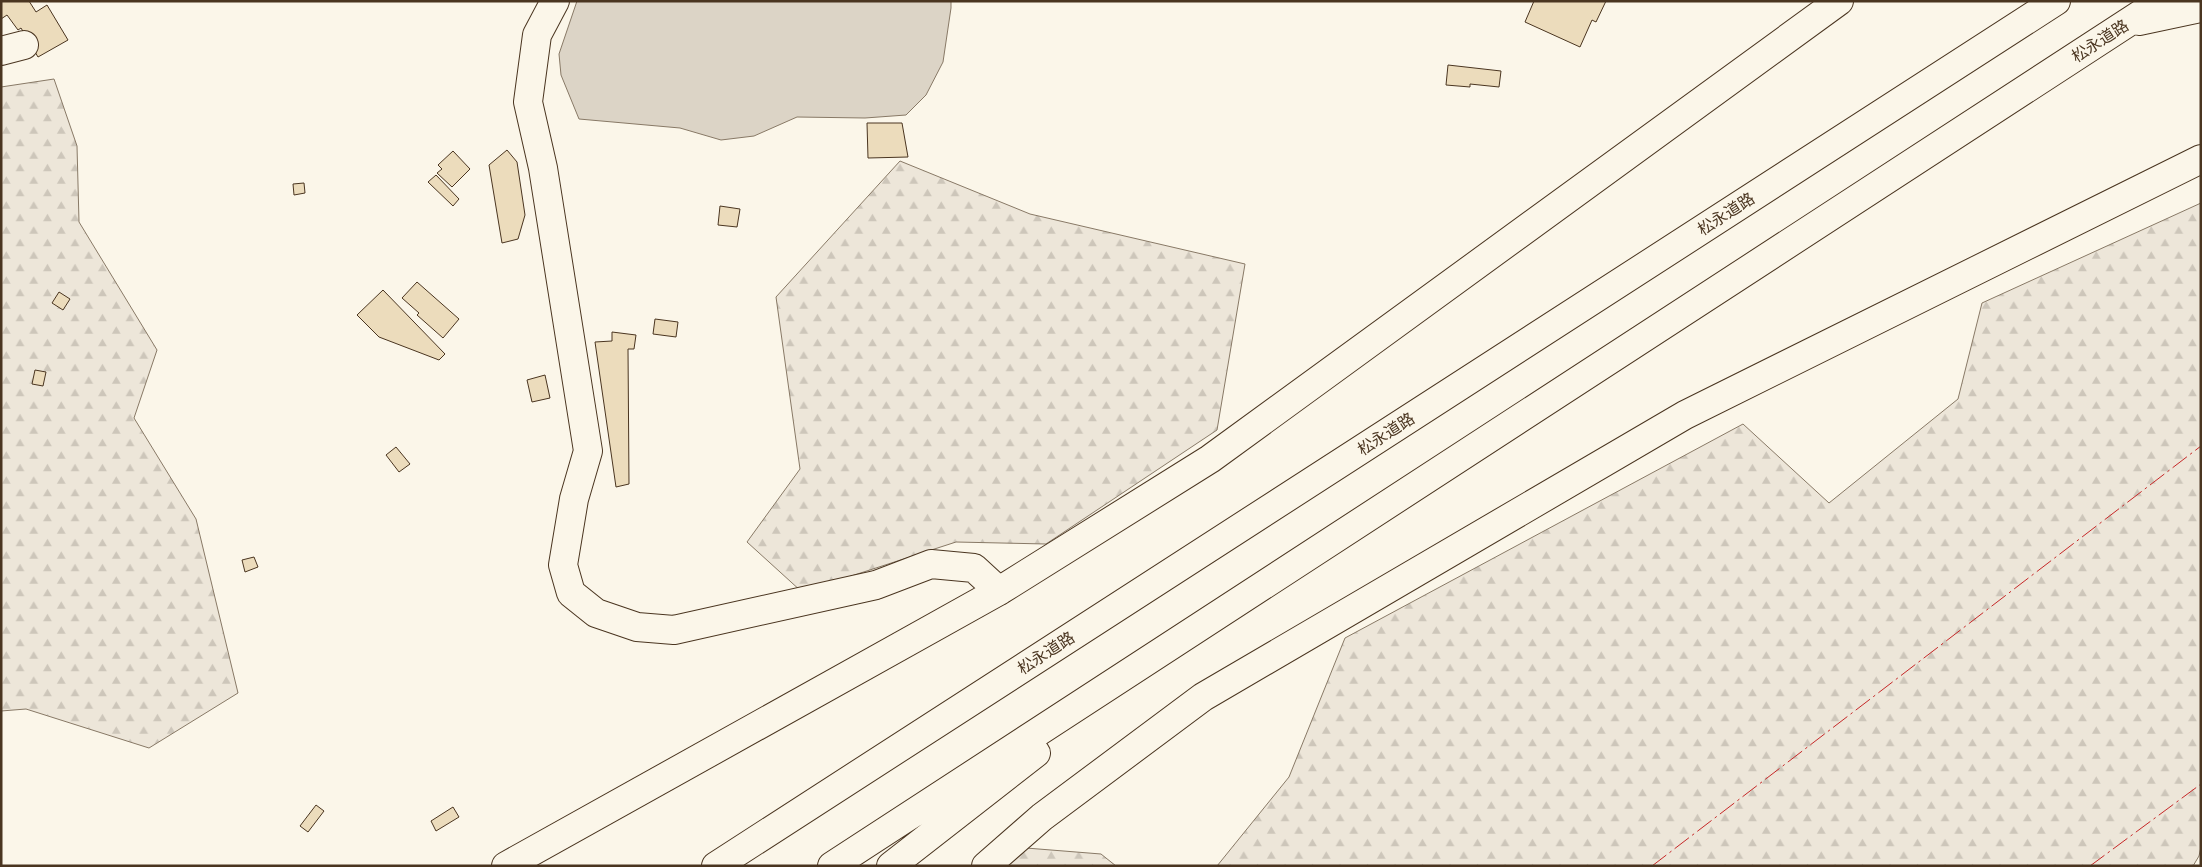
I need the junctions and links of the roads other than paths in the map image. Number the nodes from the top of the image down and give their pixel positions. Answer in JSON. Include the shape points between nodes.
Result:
{"nodes":[{"id":1,"x":555,"y":1,"type":"edge"},
{"id":2,"x":1839,"y":1,"type":"edge"},
{"id":3,"x":2056,"y":1,"type":"edge"},
{"id":4,"x":2161,"y":1,"type":"edge"},
{"id":5,"x":2201,"y":8,"type":"edge"},
{"id":6,"x":2127,"y":23,"type":"junction"},
{"id":7,"x":2201,"y":159,"type":"edge"},
{"id":8,"x":999,"y":591,"type":"junction"},
{"id":9,"x":1181,"y":640,"type":"junction"},
{"id":10,"x":506,"y":866,"type":"edge"},
{"id":11,"x":716,"y":866,"type":"edge"},
{"id":12,"x":832,"y":866,"type":"edge"},
{"id":13,"x":891,"y":866,"type":"edge"},
{"id":14,"x":986,"y":866,"type":"edge"}],
"edges":[{"from":1,"to":8,"type":"main road","via":[[537,35],[528,102],[543,168],[588,451],[574,498],[563,565],[571,594],[596,613],[637,627],[674,630],[876,585],[931,564],[974,568]]},
{"from":2,"to":8,"type":"main road","via":[[1210,459]]},
{"from":3,"to":11,"type":"main road","name":"松永道路"},
{"from":4,"to":6,"type":"main road","name":"松永道路"},
{"from":5,"to":6,"type":"main road"},
{"from":6,"to":9,"type":"main road","name":"松永道路"},
{"from":7,"to":14,"type":"main road","via":[[1668,425],[1203,697],[1042,817]]},
{"from":8,"to":10,"type":"main road"},
{"from":9,"to":12,"type":"main road","name":"松永道路"},
{"from":9,"to":13,"type":"main road"}]}
